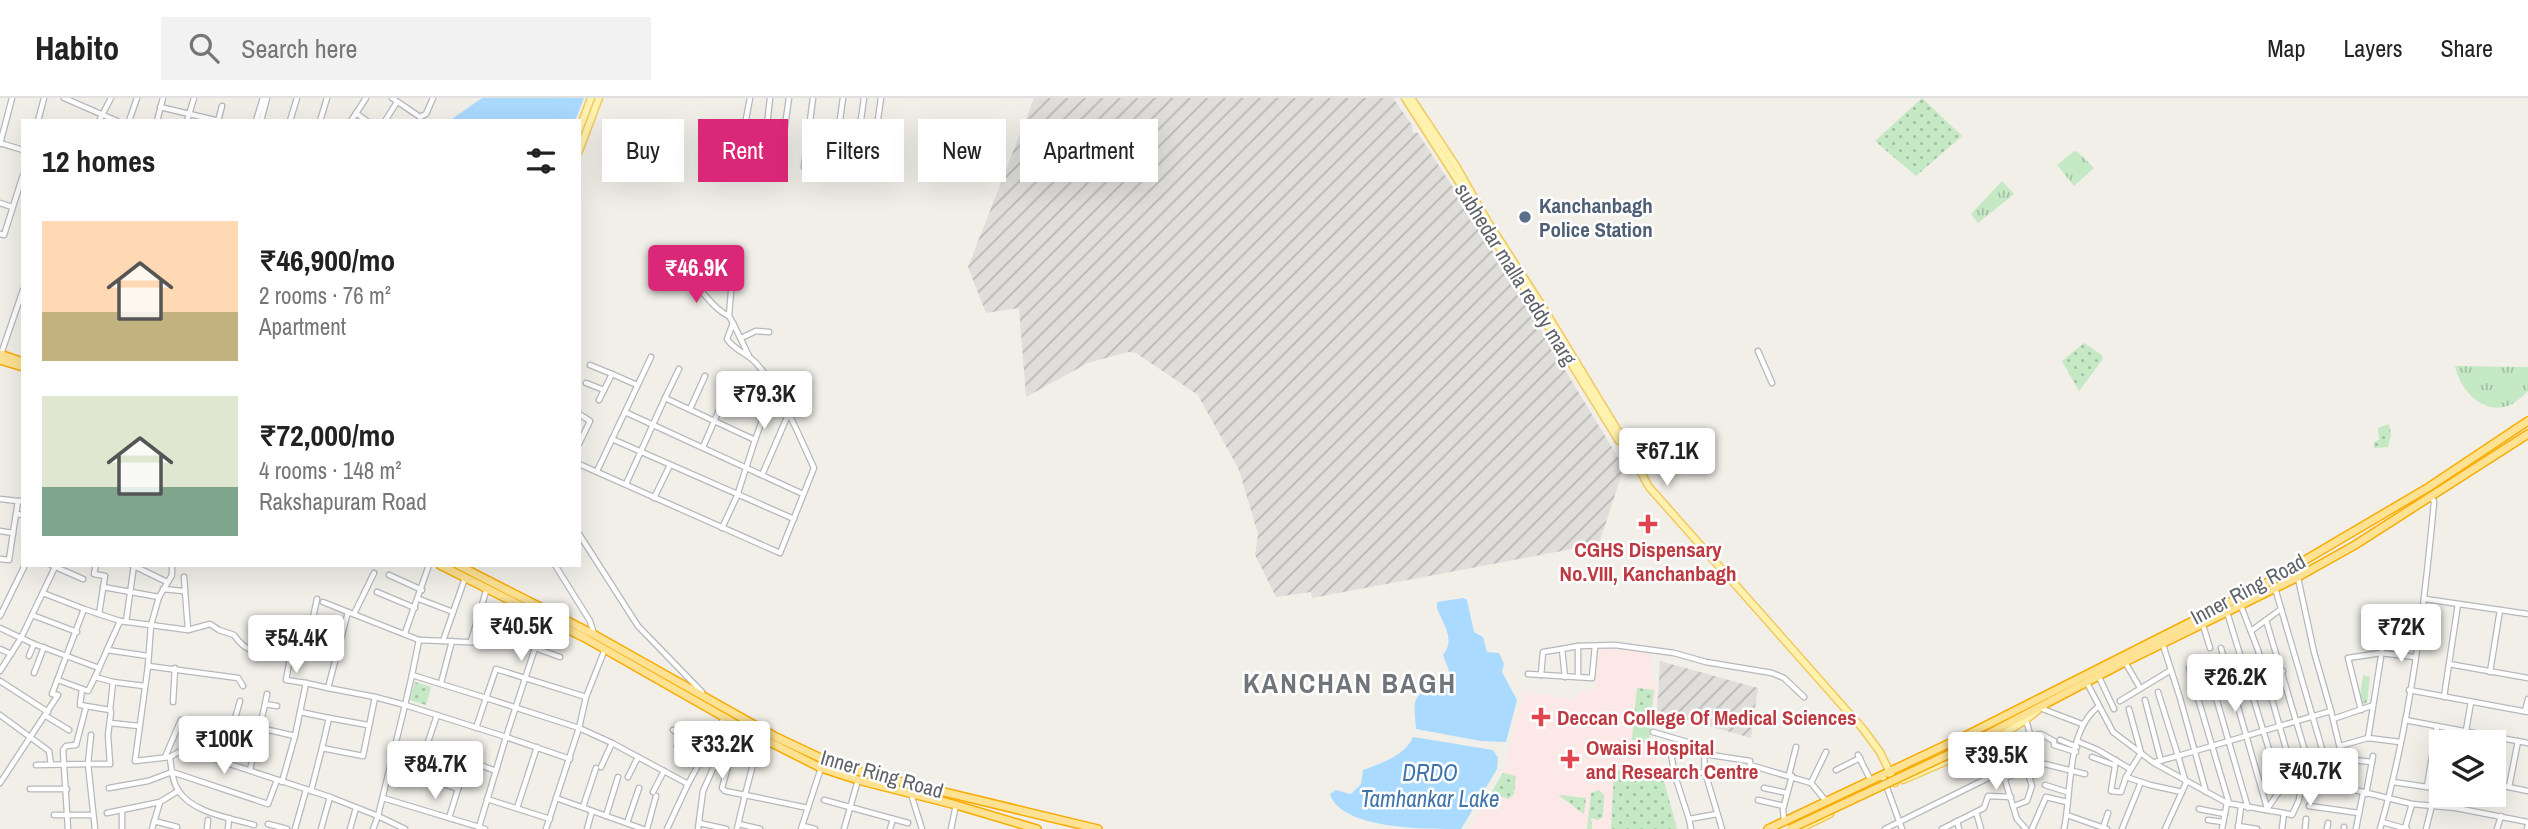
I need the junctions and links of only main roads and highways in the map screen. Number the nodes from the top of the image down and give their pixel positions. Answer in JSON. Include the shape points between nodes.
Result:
{"nodes":[{"id":1,"x":591,"y":98,"type":"edge"},
{"id":2,"x":599,"y":98,"type":"edge"},
{"id":3,"x":1408,"y":98,"type":"edge"},
{"id":4,"x":581,"y":125,"type":"edge"},
{"id":5,"x":581,"y":146,"type":"edge"},
{"id":6,"x":0,"y":354,"type":"edge"},
{"id":7,"x":0,"y":360,"type":"edge"},
{"id":8,"x":21,"y":361,"type":"edge"},
{"id":9,"x":21,"y":366,"type":"edge"},
{"id":10,"x":2528,"y":422,"type":"edge"},
{"id":11,"x":2528,"y":435,"type":"edge"},
{"id":12,"x":444,"y":567,"type":"edge"},
{"id":13,"x":461,"y":567,"type":"edge"},
{"id":14,"x":488,"y":585,"type":"junction"},
{"id":15,"x":2040,"y":708,"type":"junction"},
{"id":16,"x":1886,"y":772,"type":"junction"},
{"id":17,"x":1895,"y":783,"type":"junction"},
{"id":18,"x":1033,"y":829,"type":"edge"},
{"id":19,"x":1098,"y":829,"type":"edge"},
{"id":20,"x":1768,"y":829,"type":"edge"},
{"id":21,"x":1790,"y":829,"type":"edge"},
{"id":22,"x":1799,"y":829,"type":"edge"}],
"edges":[{"from":1,"to":4,"type":"main road"},
{"from":2,"to":5,"type":"main road"},
{"from":3,"to":16,"type":"main road","name":"subhedar malla reddy marg","via":[[1648,487],[1863,729]]},
{"from":6,"to":8,"type":"highway"},
{"from":7,"to":9,"type":"highway"},
{"from":10,"to":16,"type":"highway","name":"Inner Ring Road","via":[[2429,487],[2256,589]]},
{"from":11,"to":15,"type":"highway","name":"Inner Ring Road","via":[[2298,577]]},
{"from":12,"to":14,"type":"highway","name":"Inner Ring Road"},
{"from":13,"to":14,"type":"highway","name":"Inner Ring Road"},
{"from":14,"to":18,"type":"highway","name":"Inner Ring Road","via":[[821,768]]},
{"from":14,"to":19,"type":"highway","name":"Inner Ring Road","via":[[595,635],[825,760]]},
{"from":15,"to":17,"type":"main road","name":"Inner Ring Road","via":[[1992,738]]},
{"from":15,"to":21,"type":"highway","bridge":true},
{"from":16,"to":17,"type":"main road","name":"subhedar malla reddy marg"},
{"from":16,"to":20,"type":"highway","name":"Inner Ring Road"},
{"from":17,"to":22,"type":"main road","name":"Inner Ring Road"}]}
